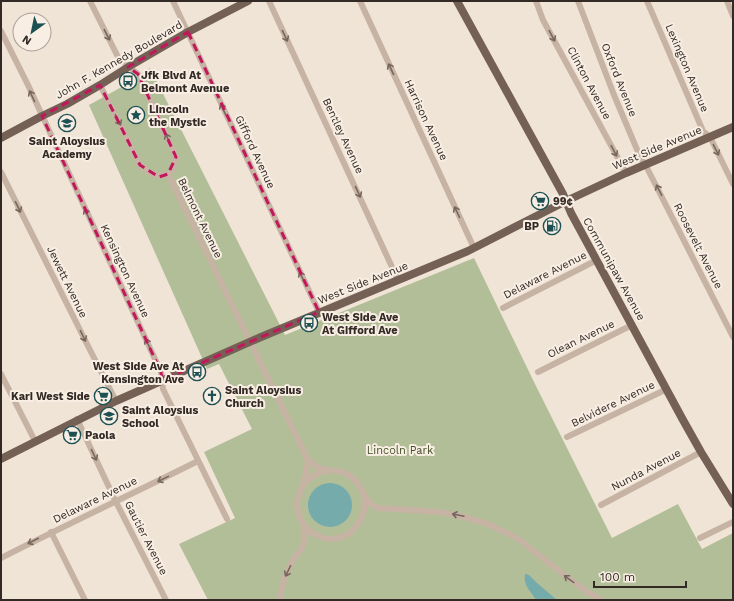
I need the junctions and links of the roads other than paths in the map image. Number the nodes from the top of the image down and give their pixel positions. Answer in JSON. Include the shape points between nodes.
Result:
{"nodes":[{"id":1,"x":90,"y":1,"type":"edge"},
{"id":2,"x":173,"y":1,"type":"edge"},
{"id":3,"x":248,"y":1,"type":"edge"},
{"id":4,"x":269,"y":1,"type":"edge"},
{"id":5,"x":360,"y":1,"type":"edge"},
{"id":6,"x":457,"y":1,"type":"edge"},
{"id":7,"x":536,"y":1,"type":"edge"},
{"id":8,"x":578,"y":1,"type":"edge"},
{"id":9,"x":647,"y":1,"type":"edge"},
{"id":10,"x":726,"y":1,"type":"edge"},
{"id":11,"x":733,"y":16,"type":"edge"},
{"id":12,"x":1,"y":31,"type":"edge"},
{"id":13,"x":188,"y":32,"type":"junction"},
{"id":14,"x":128,"y":67,"type":"junction"},
{"id":15,"x":100,"y":85,"type":"junction"},
{"id":16,"x":42,"y":116,"type":"junction"},
{"id":17,"x":733,"y":127,"type":"edge"},
{"id":18,"x":710,"y":137,"type":"junction"},
{"id":19,"x":1,"y":138,"type":"edge"},
{"id":20,"x":645,"y":164,"type":"junction"},
{"id":21,"x":1,"y":172,"type":"edge"},
{"id":22,"x":626,"y":173,"type":"junction"},
{"id":23,"x":168,"y":174,"type":"junction"},
{"id":24,"x":733,"y":184,"type":"edge"},
{"id":25,"x":566,"y":201,"type":"junction"},
{"id":26,"x":474,"y":248,"type":"junction"},
{"id":27,"x":597,"y":260,"type":"junction"},
{"id":28,"x":398,"y":280,"type":"junction"},
{"id":29,"x":503,"y":308,"type":"dead end"},
{"id":30,"x":319,"y":312,"type":"junction"},
{"id":31,"x":632,"y":325,"type":"junction"},
{"id":32,"x":733,"y":337,"type":"edge"},
{"id":33,"x":250,"y":342,"type":"junction"},
{"id":34,"x":538,"y":372,"type":"dead end"},
{"id":35,"x":1,"y":374,"type":"edge"},
{"id":36,"x":162,"y":380,"type":"junction"},
{"id":37,"x":667,"y":389,"type":"junction"},
{"id":38,"x":116,"y":400,"type":"junction"},
{"id":39,"x":77,"y":420,"type":"junction"},
{"id":40,"x":567,"y":437,"type":"dead end"},
{"id":41,"x":35,"y":441,"type":"junction"},
{"id":42,"x":701,"y":452,"type":"junction"},
{"id":43,"x":1,"y":458,"type":"edge"},
{"id":44,"x":308,"y":460,"type":"junction"},
{"id":45,"x":198,"y":461,"type":"junction"},
{"id":46,"x":329,"y":470,"type":"junction"},
{"id":47,"x":303,"y":485,"type":"junction"},
{"id":48,"x":363,"y":492,"type":"junction"},
{"id":49,"x":116,"y":502,"type":"junction"},
{"id":50,"x":733,"y":504,"type":"edge"},
{"id":51,"x":601,"y":505,"type":"dead end"},
{"id":52,"x":227,"y":519,"type":"dead end"},
{"id":53,"x":733,"y":522,"type":"edge"},
{"id":54,"x":304,"y":526,"type":"junction"},
{"id":55,"x":51,"y":532,"type":"junction"},
{"id":56,"x":700,"y":538,"type":"dead end"},
{"id":57,"x":1,"y":558,"type":"edge"},
{"id":58,"x":85,"y":600,"type":"edge"},
{"id":59,"x":166,"y":600,"type":"edge"},
{"id":60,"x":280,"y":600,"type":"edge"},
{"id":61,"x":602,"y":600,"type":"edge"}],
"edges":[{"from":1,"to":14,"type":"street","name":"Belmont Avenue","one_way":true,"via":[[119,60]]},
{"from":2,"to":13,"type":"street","name":"Gifford Avenue"},
{"from":3,"to":13,"type":"main road","name":"John F. Kennedy Boulevard"},
{"from":4,"to":28,"type":"street","name":"Bentley Avenue","one_way":true},
{"from":26,"to":5,"type":"street","name":"Harrison Avenue","one_way":true},
{"from":6,"to":25,"type":"main road","name":"Communipaw Avenue"},
{"from":7,"to":22,"type":"street","name":"Clinton Avenue","one_way":true,"via":[[543,20]]},
{"from":8,"to":20,"type":"street","name":"Oxford Avenue","via":[[614,95]]},
{"from":9,"to":18,"type":"street","name":"Lexington Avenue","via":[[704,131]]},
{"from":10,"to":11,"type":"street"},
{"from":16,"to":12,"type":"street","name":"Kensington Avenue","one_way":true},
{"from":13,"to":14,"type":"main road","name":"John F. Kennedy Boulevard"},
{"from":30,"to":13,"type":"street","name":"Gifford Avenue","one_way":true},
{"from":14,"to":15,"type":"main road","name":"John F. Kennedy Boulevard"},
{"from":23,"to":14,"type":"street","name":"Belmont Avenue","one_way":true,"via":[[176,157],[138,74]]},
{"from":15,"to":16,"type":"main road","name":"John F. Kennedy Boulevard"},
{"from":15,"to":23,"type":"street","one_way":true,"via":[[140,165],[149,173],[159,176]]},
{"from":16,"to":19,"type":"main road","name":"John F. Kennedy Boulevard"},
{"from":36,"to":16,"type":"street","name":"Kensington Avenue","one_way":true,"via":[[161,372]]},
{"from":17,"to":18,"type":"main road","name":"West Side Avenue"},
{"from":18,"to":20,"type":"main road","name":"West Side Avenue"},
{"from":18,"to":24,"type":"street","name":"Lexington Avenue","one_way":true},
{"from":20,"to":22,"type":"main road","name":"West Side Avenue"},
{"from":32,"to":20,"type":"street","name":"Roosevelt Avenue","one_way":true},
{"from":21,"to":38,"type":"street","name":"Jewett Avenue","one_way":true},
{"from":22,"to":25,"type":"main road","name":"West Side Avenue"},
{"from":23,"to":33,"type":"street","name":"Belmont Avenue"},
{"from":25,"to":26,"type":"main road","name":"West Side Avenue"},
{"from":25,"to":27,"type":"main road","name":"Communipaw Avenue"},
{"from":26,"to":28,"type":"main road","name":"West Side Avenue"},
{"from":27,"to":29,"type":"street","name":"Delaware Avenue"},
{"from":27,"to":31,"type":"main road","name":"Communipaw Avenue"},
{"from":28,"to":30,"type":"main road","name":"West Side Avenue"},
{"from":30,"to":33,"type":"main road","name":"West Side Avenue"},
{"from":31,"to":34,"type":"street","name":"Olean Avenue"},
{"from":31,"to":37,"type":"main road","name":"Communipaw Avenue"},
{"from":33,"to":36,"type":"main road","name":"West Side Avenue"},
{"from":33,"to":44,"type":"street"},
{"from":35,"to":41,"type":"street"},
{"from":36,"to":38,"type":"main road","name":"West Side Avenue"},
{"from":36,"to":45,"type":"street","name":"Kensington Avenue","via":[[162,389]]},
{"from":37,"to":40,"type":"street","name":"Belvidere Avenue"},
{"from":37,"to":42,"type":"main road","name":"Communipaw Avenue"},
{"from":38,"to":39,"type":"main road","name":"West Side Avenue"},
{"from":39,"to":41,"type":"main road","name":"West Side Avenue"},
{"from":39,"to":49,"type":"street","name":"Gautier Avenue","one_way":true},
{"from":41,"to":43,"type":"main road","name":"West Side Avenue"},
{"from":42,"to":50,"type":"main road","name":"Communipaw Avenue"},
{"from":42,"to":51,"type":"street","name":"Nunda Avenue"},
{"from":44,"to":46,"type":"street","via":[[318,467]]},
{"from":44,"to":47,"type":"street"},
{"from":45,"to":49,"type":"street","name":"Delaware Avenue","one_way":true},
{"from":45,"to":52,"type":"street","name":"Kensington Avenue"},
{"from":46,"to":47,"type":"street","via":[[319,472]]},
{"from":46,"to":48,"type":"street","via":[[350,476]]},
{"from":47,"to":54,"type":"street","via":[[297,505]]},
{"from":48,"to":54,"type":"street","via":[[362,518],[359,524],[344,536],[325,538],[310,532]]},
{"from":61,"to":48,"type":"street","one_way":true,"via":[[571,581],[517,538],[488,524],[440,512],[378,508],[371,505]]},
{"from":49,"to":55,"type":"street","name":"Delaware Avenue"},
{"from":49,"to":59,"type":"street","name":"Gautier Avenue"},
{"from":53,"to":56,"type":"street"},
{"from":54,"to":60,"type":"street","one_way":true,"via":[[304,545],[280,588]]},
{"from":55,"to":57,"type":"street","name":"Delaware Avenue","one_way":true},
{"from":55,"to":58,"type":"street"}]}
